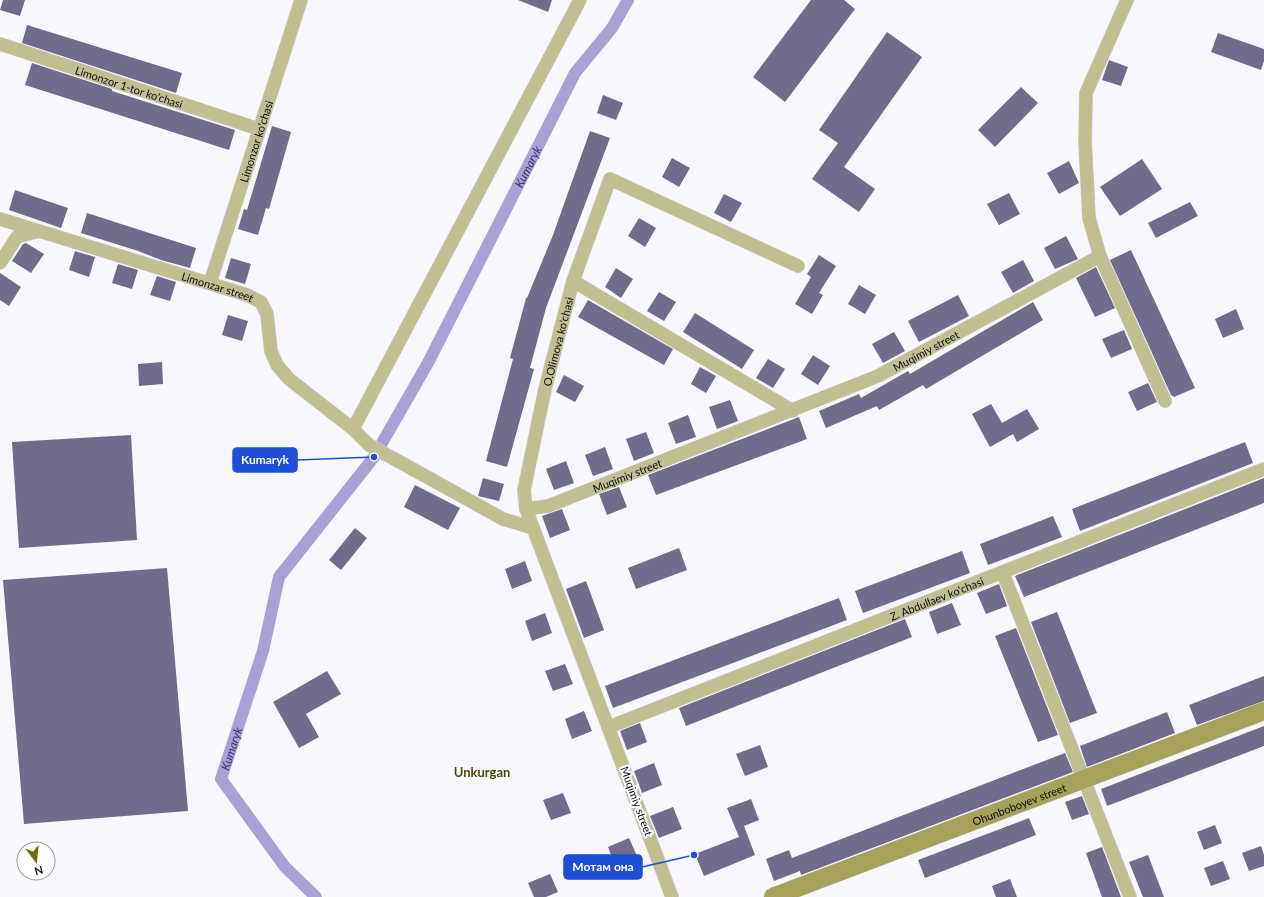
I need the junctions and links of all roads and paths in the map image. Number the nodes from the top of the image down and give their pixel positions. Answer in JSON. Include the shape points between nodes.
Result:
{"nodes":[{"id":1,"x":301,"y":0,"type":"edge"},
{"id":2,"x":580,"y":0,"type":"edge"},
{"id":3,"x":1127,"y":0,"type":"edge"},
{"id":4,"x":0,"y":44,"type":"edge"},
{"id":5,"x":259,"y":129,"type":"junction"},
{"id":6,"x":0,"y":219,"type":"edge"},
{"id":7,"x":41,"y":230,"type":"junction"},
{"id":8,"x":1100,"y":256,"type":"junction"},
{"id":9,"x":0,"y":263,"type":"edge"},
{"id":10,"x":798,"y":266,"type":"dead end"},
{"id":11,"x":573,"y":282,"type":"junction"},
{"id":12,"x":210,"y":283,"type":"junction"},
{"id":13,"x":1165,"y":401,"type":"dead end"},
{"id":14,"x":794,"y":411,"type":"junction"},
{"id":15,"x":353,"y":429,"type":"junction"},
{"id":16,"x":1264,"y":469,"type":"edge"},
{"id":17,"x":526,"y":509,"type":"junction"},
{"id":18,"x":534,"y":528,"type":"junction"},
{"id":19,"x":1004,"y":573,"type":"junction"},
{"id":20,"x":1264,"y":711,"type":"edge"},
{"id":21,"x":609,"y":727,"type":"junction"},
{"id":22,"x":1085,"y":778,"type":"junction"},
{"id":23,"x":672,"y":897,"type":"edge"},
{"id":24,"x":773,"y":897,"type":"edge"},
{"id":25,"x":1130,"y":897,"type":"edge"}],
"edges":[{"from":1,"to":5,"type":"street","name":"Limonzor ko'chasi"},
{"from":2,"to":15,"type":"street"},
{"from":3,"to":8,"type":"street","via":[[1086,94],[1085,141],[1089,218]]},
{"from":4,"to":5,"type":"street","name":"Limonzor 1-tor ko'chasi"},
{"from":5,"to":12,"type":"street","name":"Limonzor ko'chasi"},
{"from":6,"to":7,"type":"street","name":"Limonzar street"},
{"from":7,"to":9,"type":"street","via":[[17,237]]},
{"from":7,"to":12,"type":"street","name":"Limonzar street"},
{"from":8,"to":13,"type":"street"},
{"from":8,"to":14,"type":"street","name":"Muqimiy street","via":[[878,376]]},
{"from":10,"to":11,"type":"street","name":"O.Olimova ko'chasi","via":[[610,179]]},
{"from":11,"to":14,"type":"street"},
{"from":11,"to":17,"type":"street","name":"O.Olimova ko'chasi","via":[[545,389],[524,490]]},
{"from":12,"to":15,"type":"street","name":"Limonzar street","via":[[261,302],[267,314],[271,351],[276,365],[289,379]]},
{"from":14,"to":17,"type":"street","name":"Muqimiy street","via":[[548,506]]},
{"from":15,"to":18,"type":"street","name":"Limonzar street","via":[[369,445],[389,457],[503,519]]},
{"from":16,"to":19,"type":"street","name":"Z. Abdullaev ko'chasi"},
{"from":17,"to":18,"type":"street","name":"Muqimiy street"},
{"from":18,"to":21,"type":"street","name":"Muqimiy street"},
{"from":19,"to":21,"type":"street","name":"Z. Abdullaev ko'chasi"},
{"from":19,"to":22,"type":"street"},
{"from":20,"to":22,"type":"main road","name":"Ohunboboyev street"},
{"from":21,"to":23,"type":"street","name":"Muqimiy street"},
{"from":22,"to":24,"type":"main road","name":"Ohunboboyev street"},
{"from":22,"to":25,"type":"street"}]}
